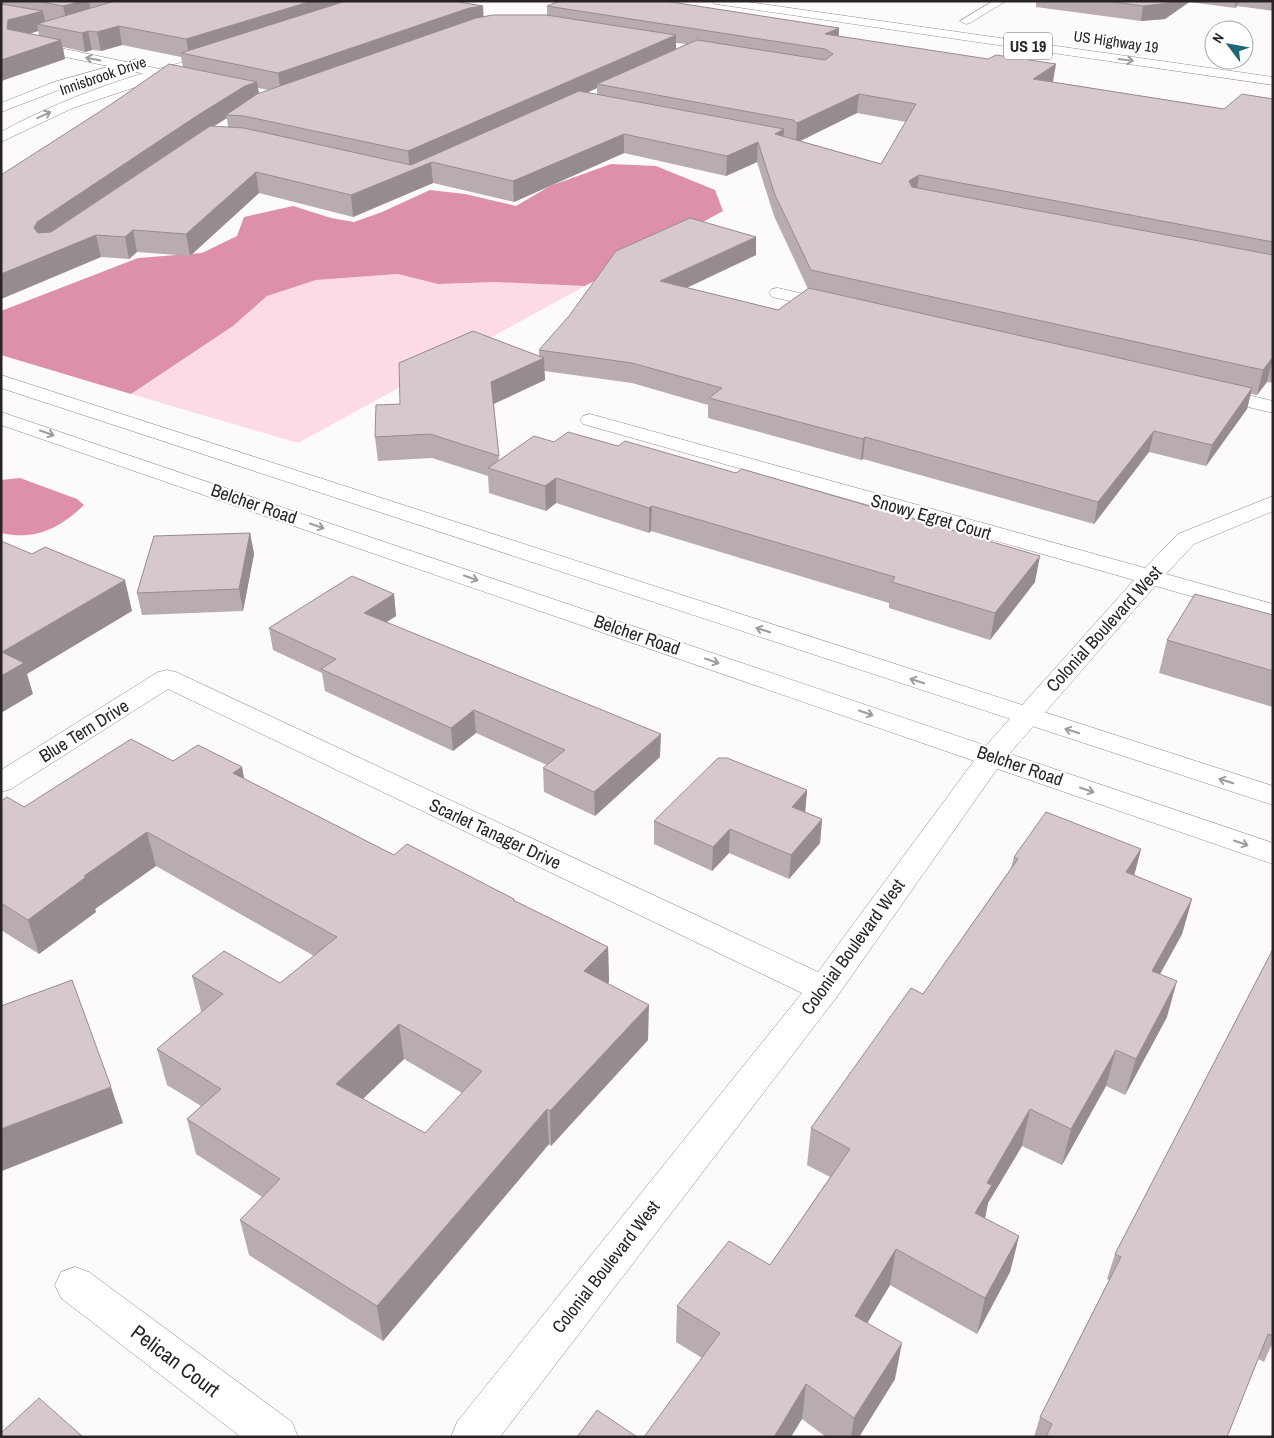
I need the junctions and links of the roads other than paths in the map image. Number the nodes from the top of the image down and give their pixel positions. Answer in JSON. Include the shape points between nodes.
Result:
{"nodes":[{"id":1,"x":716,"y":1,"type":"edge"},
{"id":2,"x":1001,"y":1,"type":"edge"},
{"id":3,"x":783,"y":11,"type":"junction"},
{"id":4,"x":961,"y":20,"type":"junction"},
{"id":5,"x":985,"y":23,"type":"dead end"},
{"id":6,"x":43,"y":36,"type":"edge"},
{"id":7,"x":963,"y":36,"type":"junction"},
{"id":8,"x":60,"y":52,"type":"junction"},
{"id":9,"x":1168,"y":53,"type":"dead end"},
{"id":10,"x":154,"y":57,"type":"edge"},
{"id":11,"x":32,"y":60,"type":"edge"},
{"id":12,"x":198,"y":62,"type":"edge"},
{"id":13,"x":125,"y":66,"type":"junction"},
{"id":14,"x":69,"y":68,"type":"dead end"},
{"id":15,"x":161,"y":73,"type":"junction"},
{"id":16,"x":97,"y":74,"type":"junction"},
{"id":17,"x":198,"y":81,"type":"edge"},
{"id":18,"x":1273,"y":81,"type":"edge"},
{"id":19,"x":133,"y":82,"type":"junction"},
{"id":20,"x":161,"y":88,"type":"edge"},
{"id":21,"x":1,"y":108,"type":"edge"},
{"id":22,"x":1,"y":138,"type":"edge"},
{"id":23,"x":778,"y":293,"type":"dead end"},
{"id":24,"x":846,"y":309,"type":"edge"},
{"id":25,"x":1,"y":381,"type":"edge"},
{"id":26,"x":1195,"y":389,"type":"edge"},
{"id":27,"x":1273,"y":407,"type":"edge"},
{"id":28,"x":1,"y":418,"type":"edge"},
{"id":29,"x":590,"y":420,"type":"dead end"},
{"id":30,"x":1273,"y":503,"type":"edge"},
{"id":31,"x":1148,"y":578,"type":"junction"},
{"id":32,"x":1273,"y":612,"type":"edge"},
{"id":33,"x":167,"y":678,"type":"joint"},
{"id":34,"x":1027,"y":716,"type":"junction"},
{"id":35,"x":992,"y":756,"type":"junction"},
{"id":36,"x":1,"y":782,"type":"edge"},
{"id":37,"x":1273,"y":796,"type":"edge"},
{"id":38,"x":1273,"y":854,"type":"edge"},
{"id":39,"x":824,"y":989,"type":"junction"},
{"id":40,"x":75,"y":1285,"type":"dead end"},
{"id":41,"x":276,"y":1437,"type":"edge"},
{"id":42,"x":473,"y":1437,"type":"edge"}],
"edges":[{"from":1,"to":3,"type":"main road","name":"US Highway 19","number":"US 19"},
{"from":2,"to":4,"type":"main road"},
{"from":3,"to":4,"type":"main road","via":[[929,22]]},
{"from":3,"to":7,"type":"main road","name":"US Highway 19","number":"US 19"},
{"from":4,"to":5,"type":"main road","number":"US 19"},
{"from":6,"to":8,"type":"main road","via":[[17,43]]},
{"from":7,"to":9,"type":"main road","via":[[994,33]]},
{"from":7,"to":18,"type":"main road","name":"US Highway 19","number":"US 19","one_way":true},
{"from":8,"to":11,"type":"main road"},
{"from":13,"to":8,"type":"main road","one_way":true},
{"from":10,"to":13,"type":"main road","name":"Innisbrook Drive"},
{"from":12,"to":15,"type":"main road","name":"Innisbrook Drive"},
{"from":13,"to":15,"type":"main road"},
{"from":13,"to":16,"type":"main road","name":"Innisbrook Drive"},
{"from":14,"to":16,"type":"main road"},
{"from":15,"to":17,"type":"main road"},
{"from":15,"to":19,"type":"main road","name":"Innisbrook Drive"},
{"from":16,"to":19,"type":"main road"},
{"from":16,"to":21,"type":"main road","name":"Innisbrook Drive"},
{"from":19,"to":20,"type":"main road"},
{"from":22,"to":19,"type":"main road","name":"Innisbrook Drive","one_way":true,"via":[[48,114]]},
{"from":23,"to":24,"type":"main road"},
{"from":34,"to":25,"type":"main road","one_way":true},
{"from":26,"to":27,"type":"main road"},
{"from":28,"to":35,"type":"main road","name":"Belcher Road","one_way":true},
{"from":29,"to":31,"type":"main road","name":"Snowy Egret Court"},
{"from":30,"to":31,"type":"main road","name":"Colonial Boulevard West","via":[[1186,539]]},
{"from":31,"to":32,"type":"main road","name":"Snowy Egret Court"},
{"from":31,"to":34,"type":"main road","name":"Colonial Boulevard West"},
{"from":33,"to":36,"type":"main road","name":"Blue Tern Drive"},
{"from":33,"to":39,"type":"main road","name":"Scarlet Tanager Drive"},
{"from":34,"to":35,"type":"main road","name":"Colonial Boulevard West"},
{"from":37,"to":34,"type":"main road","one_way":true},
{"from":35,"to":38,"type":"main road","name":"Belcher Road","one_way":true},
{"from":35,"to":39,"type":"main road","name":"Colonial Boulevard West"},
{"from":39,"to":42,"type":"main road","name":"Colonial Boulevard West"},
{"from":40,"to":41,"type":"main road","name":"Pelican Court"}]}
